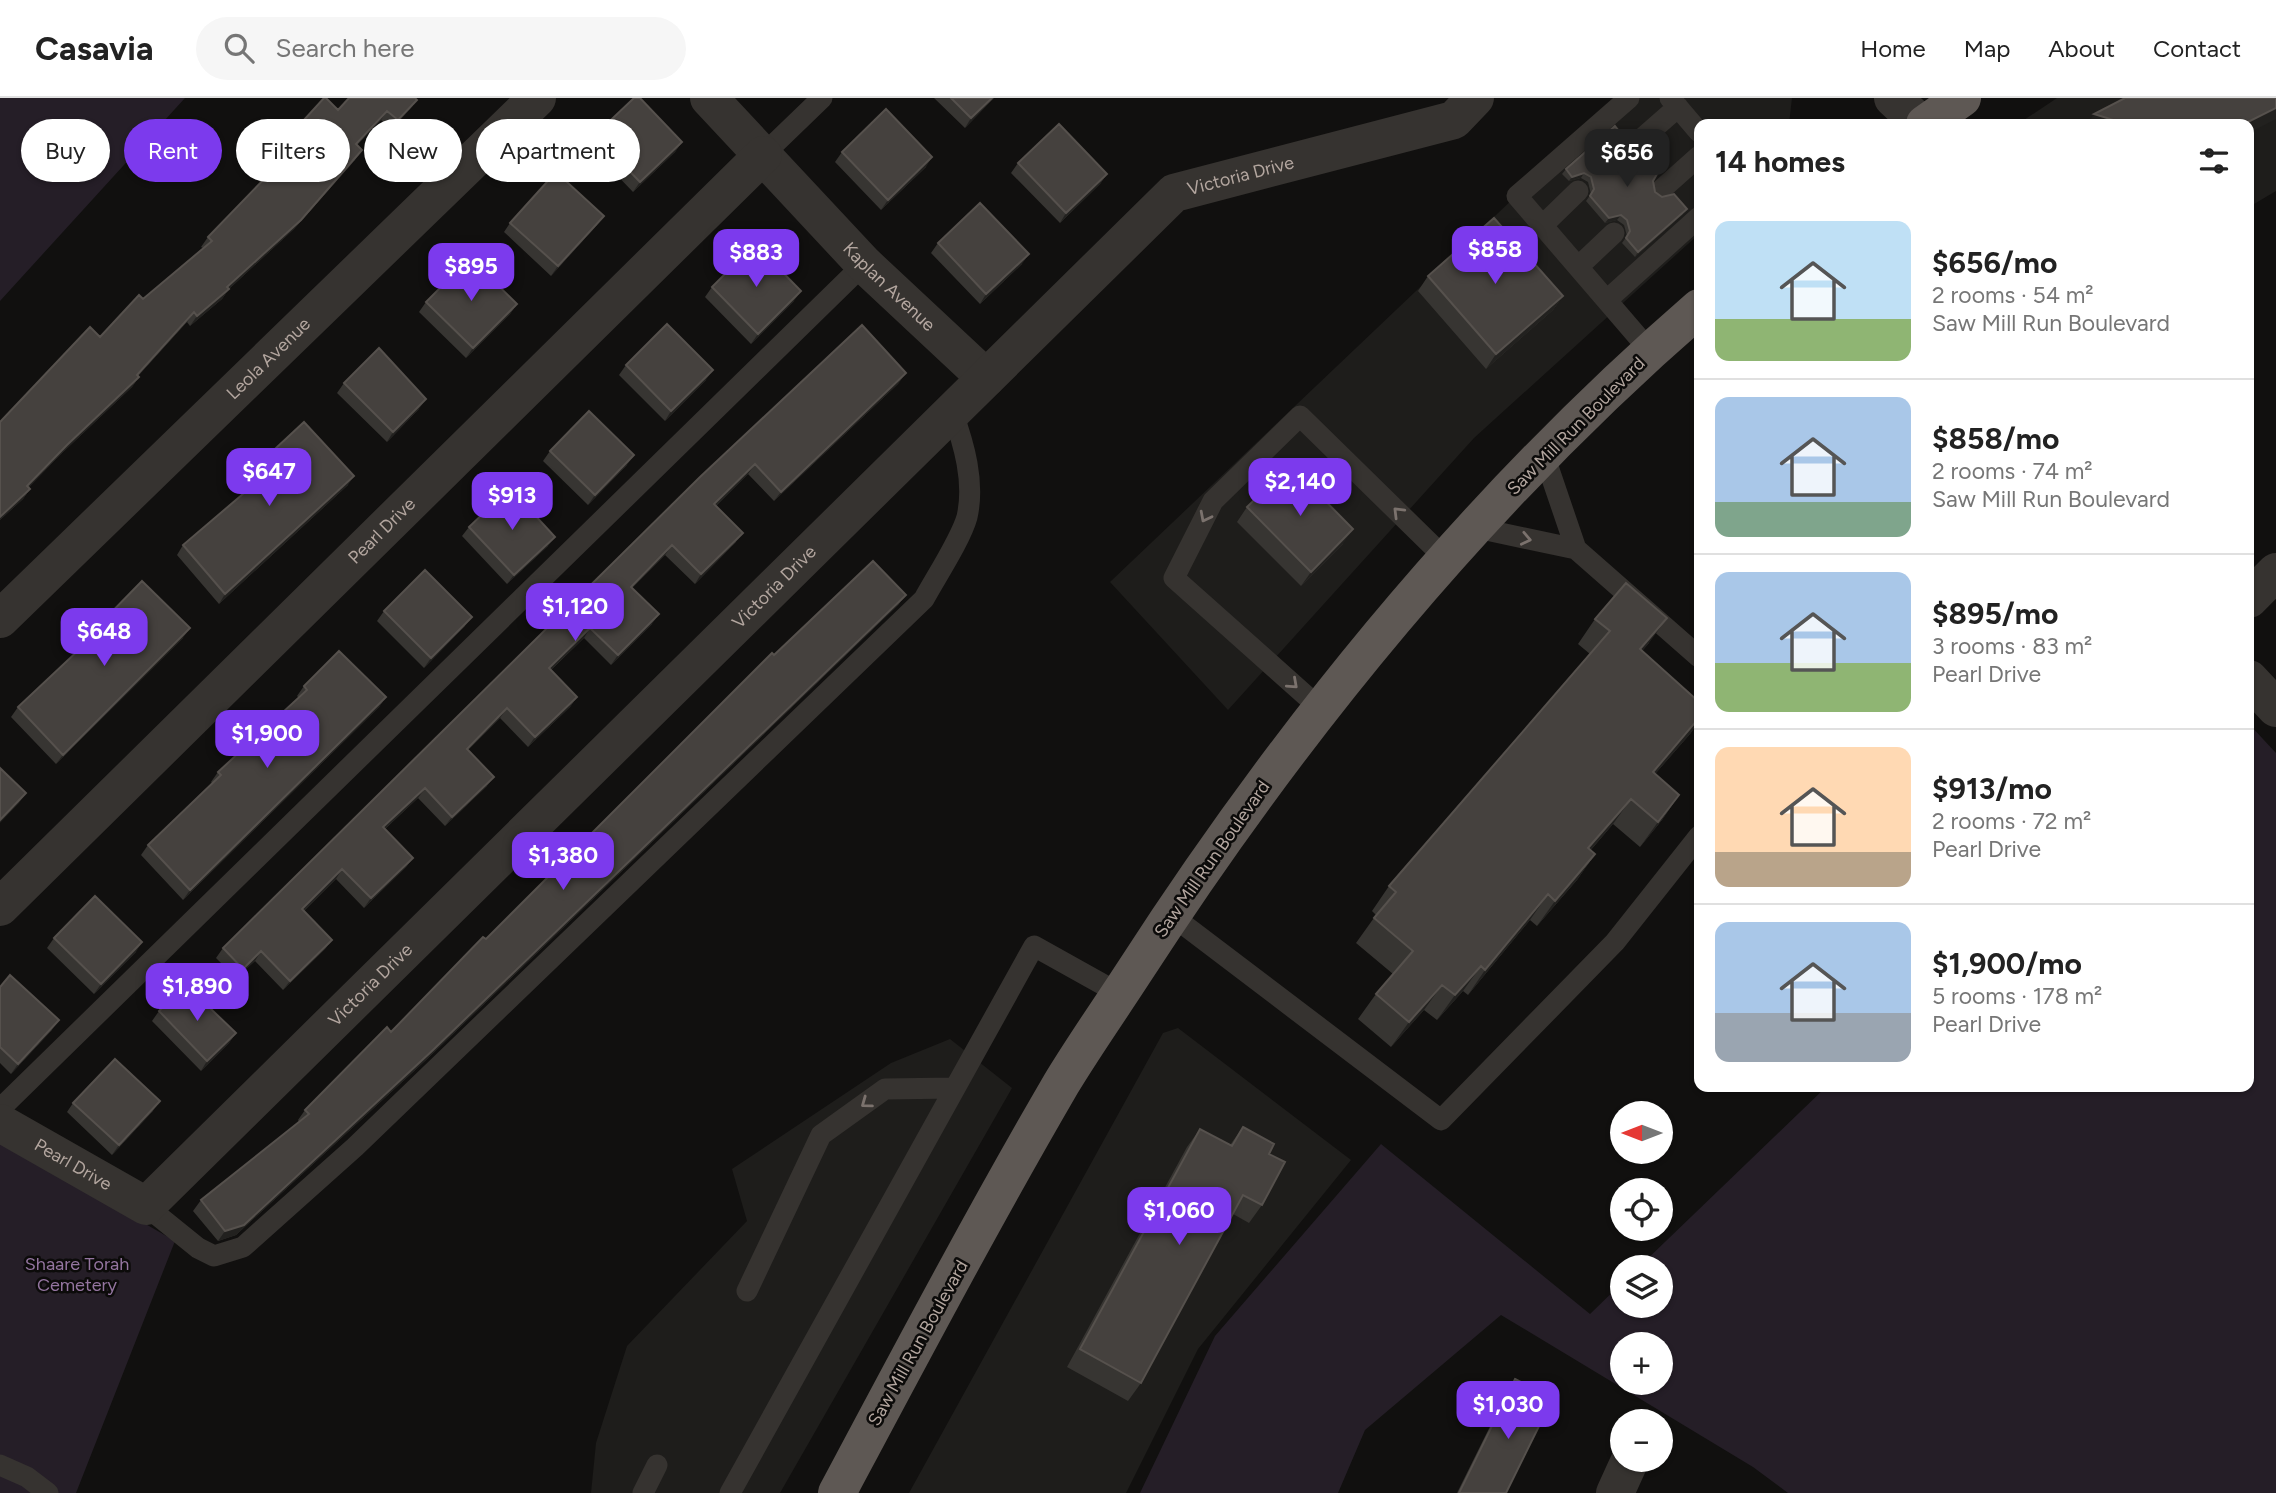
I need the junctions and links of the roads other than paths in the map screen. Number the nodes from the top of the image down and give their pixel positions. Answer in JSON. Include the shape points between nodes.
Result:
{"nodes":[{"id":1,"x":537,"y":98,"type":"edge"},
{"id":2,"x":709,"y":98,"type":"edge"},
{"id":3,"x":822,"y":98,"type":"edge"},
{"id":4,"x":1475,"y":98,"type":"edge"},
{"id":5,"x":1629,"y":98,"type":"edge"},
{"id":6,"x":1893,"y":98,"type":"edge"},
{"id":7,"x":1962,"y":98,"type":"edge"},
{"id":8,"x":1674,"y":103,"type":"edge"},
{"id":9,"x":1917,"y":119,"type":"edge"},
{"id":10,"x":1930,"y":119,"type":"edge"},
{"id":11,"x":1694,"y":126,"type":"edge"},
{"id":12,"x":1629,"y":150,"type":"dead end"},
{"id":13,"x":763,"y":155,"type":"junction"},
{"id":14,"x":1694,"y":160,"type":"edge"},
{"id":15,"x":1662,"y":189,"type":"dead end"},
{"id":16,"x":1578,"y":191,"type":"dead end"},
{"id":17,"x":1694,"y":222,"type":"edge"},
{"id":18,"x":1543,"y":225,"type":"junction"},
{"id":19,"x":1614,"y":233,"type":"dead end"},
{"id":20,"x":864,"y":264,"type":"junction"},
{"id":21,"x":1578,"y":267,"type":"junction"},
{"id":22,"x":1607,"y":300,"type":"junction"},
{"id":23,"x":1694,"y":313,"type":"edge"},
{"id":24,"x":1651,"y":352,"type":"junction"},
{"id":25,"x":986,"y":378,"type":"junction"},
{"id":26,"x":952,"y":411,"type":"junction"},
{"id":27,"x":1544,"y":454,"type":"junction"},
{"id":28,"x":1477,"y":528,"type":"junction"},
{"id":29,"x":1576,"y":549,"type":"junction"},
{"id":30,"x":1447,"y":560,"type":"junction"},
{"id":31,"x":2276,"y":572,"type":"edge"},
{"id":32,"x":2254,"y":595,"type":"edge"},
{"id":33,"x":0,"y":619,"type":"edge"},
{"id":34,"x":1694,"y":653,"type":"edge"},
{"id":35,"x":2254,"y":684,"type":"edge"},
{"id":36,"x":2276,"y":708,"type":"edge"},
{"id":37,"x":1322,"y":710,"type":"junction"},
{"id":38,"x":1694,"y":842,"type":"edge"},
{"id":39,"x":0,"y":907,"type":"edge"},
{"id":40,"x":1171,"y":915,"type":"junction"},
{"id":41,"x":1120,"y":994,"type":"junction"},
{"id":42,"x":954,"y":1088,"type":"junction"},
{"id":43,"x":0,"y":1109,"type":"edge"},
{"id":44,"x":0,"y":1123,"type":"edge"},
{"id":45,"x":146,"y":1206,"type":"junction"},
{"id":46,"x":747,"y":1292,"type":"dead end"},
{"id":47,"x":0,"y":1465,"type":"edge"},
{"id":48,"x":657,"y":1465,"type":"dead end"},
{"id":49,"x":1625,"y":1472,"type":"edge"},
{"id":50,"x":48,"y":1493,"type":"edge"},
{"id":51,"x":643,"y":1493,"type":"edge"},
{"id":52,"x":730,"y":1493,"type":"edge"},
{"id":53,"x":836,"y":1493,"type":"edge"},
{"id":54,"x":1615,"y":1493,"type":"edge"}],
"edges":[{"from":1,"to":33,"type":"street","name":"Leola Avenue"},
{"from":2,"to":13,"type":"street","name":"Kaplan Avenue"},
{"from":3,"to":13,"type":"lane"},
{"from":4,"to":25,"type":"street","name":"Victoria Drive","via":[[1454,120],[1174,193]]},
{"from":5,"to":18,"type":"lane","via":[[1517,196]]},
{"from":6,"to":9,"type":"street"},
{"from":7,"to":10,"type":"highway"},
{"from":8,"to":11,"type":"lane"},
{"from":8,"to":12,"type":"lane"},
{"from":13,"to":20,"type":"street","name":"Kaplan Avenue"},
{"from":13,"to":39,"type":"street","name":"Pearl Drive"},
{"from":14,"to":15,"type":"lane"},
{"from":16,"to":18,"type":"lane"},
{"from":17,"to":22,"type":"lane"},
{"from":18,"to":21,"type":"lane"},
{"from":19,"to":21,"type":"lane"},
{"from":20,"to":25,"type":"street","name":"Kaplan Avenue"},
{"from":20,"to":43,"type":"lane"},
{"from":21,"to":22,"type":"lane"},
{"from":22,"to":24,"type":"lane"},
{"from":23,"to":24,"type":"highway","name":"Saw Mill Run Boulevard"},
{"from":24,"to":27,"type":"highway","name":"Saw Mill Run Boulevard"},
{"from":25,"to":26,"type":"street","name":"Victoria Drive"},
{"from":26,"to":45,"type":"street","name":"Victoria Drive"},
{"from":26,"to":45,"type":"lane","via":[[964,441],[970,484],[967,518],[925,599],[365,1137],[243,1247],[214,1256]]},
{"from":27,"to":28,"type":"highway","name":"Saw Mill Run Boulevard"},
{"from":27,"to":29,"type":"lane"},
{"from":28,"to":29,"type":"lane","one_way":true},
{"from":28,"to":30,"type":"highway","name":"Saw Mill Run Boulevard"},
{"from":29,"to":34,"type":"lane"},
{"from":30,"to":37,"type":"highway","name":"Saw Mill Run Boulevard"},
{"from":30,"to":37,"type":"lane","one_way":true,"via":[[1300,416],[1213,501],[1174,578]]},
{"from":31,"to":32,"type":"street"},
{"from":35,"to":36,"type":"street"},
{"from":37,"to":40,"type":"highway","name":"Saw Mill Run Boulevard","via":[[1211,854]]},
{"from":38,"to":40,"type":"lane","via":[[1615,942],[1441,1120]]},
{"from":40,"to":41,"type":"highway","name":"Saw Mill Run Boulevard"},
{"from":41,"to":42,"type":"lane","via":[[1034,946]]},
{"from":41,"to":53,"type":"highway","name":"Saw Mill Run Boulevard","via":[[1063,1082]]},
{"from":42,"to":46,"type":"lane","one_way":true,"via":[[885,1090],[821,1135]]},
{"from":42,"to":52,"type":"lane"},
{"from":44,"to":45,"type":"street","name":"Pearl Drive"},
{"from":47,"to":50,"type":"lane"},
{"from":48,"to":51,"type":"lane"},
{"from":49,"to":54,"type":"street"}]}
